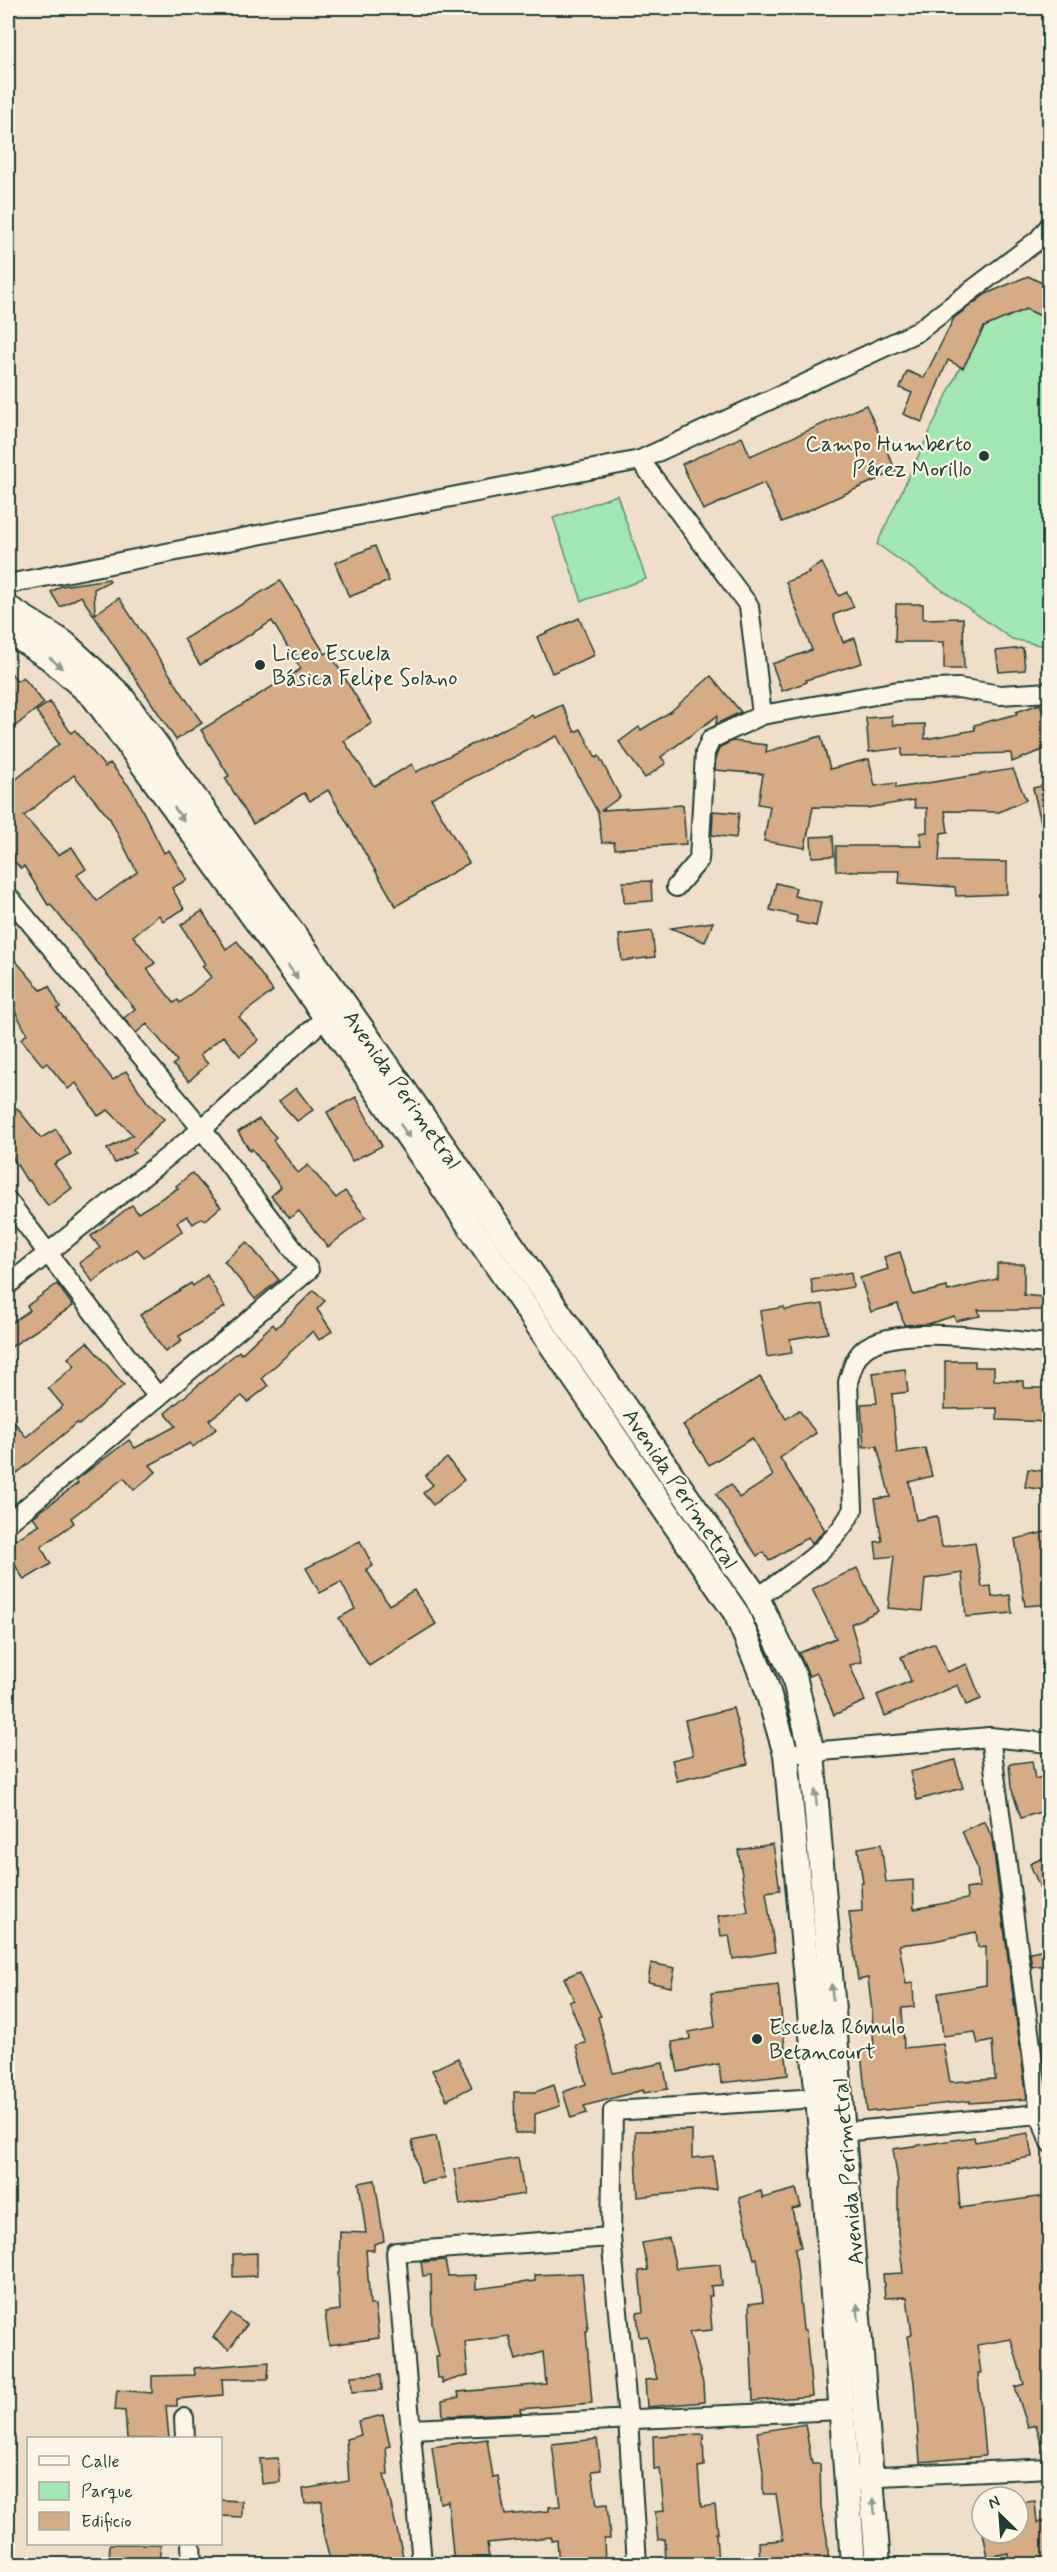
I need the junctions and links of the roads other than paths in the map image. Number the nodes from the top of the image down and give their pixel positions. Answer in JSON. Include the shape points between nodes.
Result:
{"nodes":[{"id":1,"x":1050,"y":225,"type":"edge"},
{"id":2,"x":640,"y":460,"type":"junction"},
{"id":3,"x":8,"y":584,"type":"edge"},
{"id":4,"x":8,"y":608,"type":"edge"},
{"id":5,"x":8,"y":631,"type":"edge"},
{"id":6,"x":1050,"y":692,"type":"edge"},
{"id":7,"x":762,"y":716,"type":"junction"},
{"id":8,"x":676,"y":887,"type":"dead end"},
{"id":9,"x":8,"y":896,"type":"edge"},
{"id":10,"x":326,"y":1017,"type":"junction"},
{"id":11,"x":202,"y":1129,"type":"junction"},
{"id":12,"x":8,"y":1201,"type":"edge"},
{"id":13,"x":48,"y":1251,"type":"junction"},
{"id":14,"x":8,"y":1285,"type":"edge"},
{"id":15,"x":1050,"y":1344,"type":"edge"},
{"id":16,"x":158,"y":1397,"type":"junction"},
{"id":17,"x":8,"y":1522,"type":"edge"},
{"id":18,"x":757,"y":1598,"type":"junction"},
{"id":19,"x":990,"y":1737,"type":"junction"},
{"id":20,"x":1050,"y":1743,"type":"edge"},
{"id":21,"x":812,"y":1752,"type":"junction"},
{"id":22,"x":786,"y":1754,"type":"junction"},
{"id":23,"x":817,"y":2098,"type":"junction"},
{"id":24,"x":1040,"y":2114,"type":"junction"},
{"id":25,"x":833,"y":2133,"type":"junction"},
{"id":26,"x":1050,"y":2143,"type":"edge"},
{"id":27,"x":611,"y":2237,"type":"junction"},
{"id":28,"x":841,"y":2410,"type":"junction"},
{"id":29,"x":184,"y":2418,"type":"dead end"},
{"id":30,"x":628,"y":2419,"type":"junction"},
{"id":31,"x":411,"y":2429,"type":"junction"},
{"id":32,"x":185,"y":2437,"type":"edge"},
{"id":33,"x":1050,"y":2468,"type":"edge"},
{"id":34,"x":871,"y":2475,"type":"junction"},
{"id":35,"x":846,"y":2478,"type":"junction"},
{"id":36,"x":191,"y":2545,"type":"edge"},
{"id":37,"x":192,"y":2565,"type":"edge"},
{"id":38,"x":422,"y":2565,"type":"edge"},
{"id":39,"x":636,"y":2565,"type":"edge"},
{"id":40,"x":853,"y":2565,"type":"edge"},
{"id":41,"x":878,"y":2565,"type":"edge"}],
"edges":[{"from":1,"to":2,"type":"street","via":[[1038,240],[917,332]]},
{"from":2,"to":3,"type":"street"},
{"from":2,"to":7,"type":"street","via":[[749,606]]},
{"from":4,"to":18,"type":"main road","name":"Avenida Perimetral","via":[[64,644],[120,695],[350,1012]]},
{"from":5,"to":10,"type":"main road","name":"Avenida Perimetral","one_way":true,"via":[[50,658],[94,697]]},
{"from":6,"to":7,"type":"street","via":[[1000,695],[958,688],[898,691]]},
{"from":7,"to":8,"type":"street","via":[[711,739],[705,753],[699,860]]},
{"from":9,"to":11,"type":"street"},
{"from":10,"to":11,"type":"street"},
{"from":10,"to":22,"type":"main road","name":"Avenida Perimetral","one_way":true,"via":[[736,1613],[765,1682]]},
{"from":11,"to":13,"type":"street"},
{"from":11,"to":16,"type":"street","via":[[309,1270]]},
{"from":12,"to":13,"type":"street"},
{"from":13,"to":14,"type":"street"},
{"from":13,"to":16,"type":"street"},
{"from":15,"to":18,"type":"street","via":[[920,1334],[885,1338],[866,1348],[854,1362],[848,1382],[853,1509],[831,1543]]},
{"from":16,"to":17,"type":"street"},
{"from":18,"to":21,"type":"main road","name":"Avenida Perimetral","via":[[794,1676]]},
{"from":19,"to":20,"type":"street"},
{"from":19,"to":21,"type":"street"},
{"from":19,"to":24,"type":"street"},
{"from":21,"to":22,"type":"street"},
{"from":25,"to":21,"type":"main road","name":"Avenida Perimetral","one_way":true},
{"from":22,"to":23,"type":"main road","name":"Avenida Perimetral"},
{"from":23,"to":25,"type":"main road","name":"Avenida Perimetral"},
{"from":23,"to":27,"type":"street","via":[[613,2112]]},
{"from":24,"to":25,"type":"street"},
{"from":24,"to":26,"type":"street"},
{"from":25,"to":28,"type":"main road","name":"Avenida Perimetral"},
{"from":34,"to":25,"type":"main road","name":"Avenida Perimetral","one_way":true},
{"from":27,"to":30,"type":"street"},
{"from":27,"to":31,"type":"street","via":[[396,2252]]},
{"from":28,"to":30,"type":"street"},
{"from":28,"to":35,"type":"main road","name":"Avenida Perimetral"},
{"from":29,"to":32,"type":"street"},
{"from":30,"to":31,"type":"street"},
{"from":30,"to":39,"type":"street"},
{"from":31,"to":38,"type":"street"},
{"from":33,"to":34,"type":"street"},
{"from":34,"to":35,"type":"street"},
{"from":41,"to":34,"type":"main road","name":"Avenida Perimetral","one_way":true},
{"from":35,"to":40,"type":"main road","name":"Avenida Perimetral"},
{"from":36,"to":37,"type":"street"}]}
